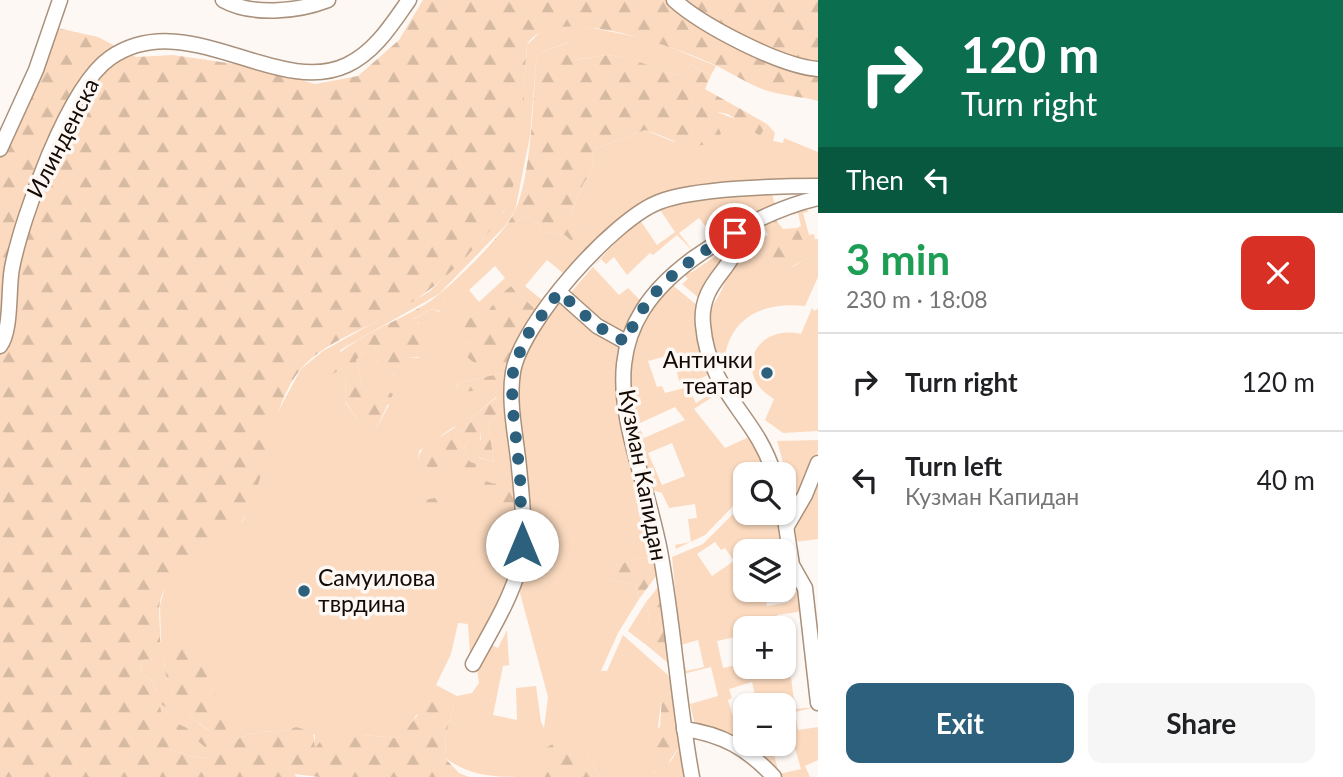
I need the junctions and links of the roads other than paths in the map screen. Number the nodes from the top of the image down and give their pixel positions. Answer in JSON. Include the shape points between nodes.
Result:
{"nodes":[{"id":1,"x":60,"y":0,"type":"edge"},
{"id":2,"x":223,"y":0,"type":"edge"},
{"id":3,"x":328,"y":0,"type":"edge"},
{"id":4,"x":409,"y":0,"type":"edge"},
{"id":5,"x":674,"y":0,"type":"edge"},
{"id":6,"x":818,"y":69,"type":"edge"},
{"id":7,"x":0,"y":149,"type":"edge"},
{"id":8,"x":818,"y":186,"type":"edge"},
{"id":9,"x":818,"y":198,"type":"edge"},
{"id":10,"x":735,"y":233,"type":"junction"},
{"id":11,"x":559,"y":292,"type":"junction"},
{"id":12,"x":626,"y":342,"type":"junction"},
{"id":13,"x":0,"y":346,"type":"edge"},
{"id":14,"x":769,"y":462,"type":"edge"},
{"id":15,"x":818,"y":463,"type":"edge"},
{"id":16,"x":796,"y":506,"type":"edge"},
{"id":17,"x":786,"y":525,"type":"edge"},
{"id":18,"x":473,"y":664,"type":"dead end"},
{"id":19,"x":818,"y":703,"type":"edge"},
{"id":20,"x":684,"y":729,"type":"junction"},
{"id":21,"x":692,"y":777,"type":"edge"},
{"id":22,"x":774,"y":777,"type":"edge"}],
"edges":[{"from":1,"to":7,"type":"street","via":[[36,70]]},
{"from":2,"to":3,"type":"street","via":[[245,10]]},
{"from":4,"to":13,"type":"street","name":"Илинденска","via":[[375,44],[335,70],[301,72],[195,44],[161,41],[134,45],[109,58],[90,76],[26,212]]},
{"from":5,"to":6,"type":"street","via":[[769,57]]},
{"from":8,"to":11,"type":"street","via":[[743,189],[660,201],[607,240]]},
{"from":9,"to":10,"type":"street","name":"Кузман Капидан"},
{"from":10,"to":12,"type":"street","name":"Кузман Капидан","via":[[669,278],[643,308]]},
{"from":10,"to":14,"type":"street","via":[[736,250],[703,299],[705,340],[720,384],[757,435]]},
{"from":11,"to":12,"type":"street","via":[[597,326]]},
{"from":11,"to":18,"type":"street","via":[[525,338],[513,371],[521,559]]},
{"from":12,"to":20,"type":"street","name":"Кузман Капидан","via":[[626,407],[659,548]]},
{"from":15,"to":16,"type":"street"},
{"from":17,"to":19,"type":"street","via":[[792,565],[805,588]]},
{"from":20,"to":21,"type":"street","name":"Кузман Капидан"},
{"from":20,"to":22,"type":"street","via":[[735,744]]}]}
